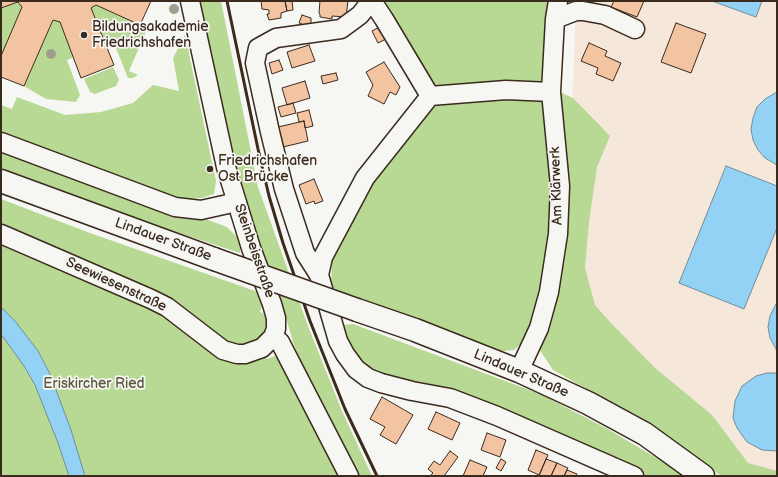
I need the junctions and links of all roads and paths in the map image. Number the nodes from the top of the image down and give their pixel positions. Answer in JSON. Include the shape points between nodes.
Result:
{"nodes":[{"id":1,"x":190,"y":1,"type":"edge"},
{"id":2,"x":371,"y":1,"type":"edge"},
{"id":3,"x":558,"y":1,"type":"edge"},
{"id":4,"x":555,"y":19,"type":"junction"},
{"id":5,"x":635,"y":29,"type":"dead end"},
{"id":6,"x":551,"y":92,"type":"junction"},
{"id":7,"x":430,"y":96,"type":"junction"},
{"id":8,"x":1,"y":142,"type":"edge"},
{"id":9,"x":1,"y":181,"type":"edge"},
{"id":10,"x":237,"y":202,"type":"junction"},
{"id":11,"x":1,"y":234,"type":"edge"},
{"id":12,"x":319,"y":275,"type":"junction"},
{"id":13,"x":273,"y":337,"type":"junction"},
{"id":14,"x":519,"y":371,"type":"junction"},
{"id":15,"x":349,"y":476,"type":"edge"},
{"id":16,"x":634,"y":476,"type":"edge"},
{"id":17,"x":703,"y":476,"type":"edge"}],
"edges":[{"from":1,"to":10,"type":"street","name":"Steinbeisstraße","via":[[226,167]]},
{"from":2,"to":7,"type":"street"},
{"from":2,"to":12,"type":"street","via":[[360,15],[341,29],[276,38],[258,48],[255,63],[284,189],[305,253]]},
{"from":3,"to":4,"type":"street","name":"Am Klärwerk"},
{"from":4,"to":5,"type":"street","via":[[584,12],[605,15]]},
{"from":4,"to":6,"type":"street","name":"Am Klärwerk"},
{"from":6,"to":7,"type":"street","via":[[506,90]]},
{"from":6,"to":14,"type":"street","name":"Am Klärwerk","via":[[560,186],[558,234],[549,292],[539,328]]},
{"from":7,"to":12,"type":"street","via":[[365,178],[323,257]]},
{"from":8,"to":10,"type":"street","via":[[175,207],[201,210]]},
{"from":9,"to":14,"type":"main road","name":"Lindauer Straße","bridge":true,"via":[[415,330]]},
{"from":10,"to":13,"type":"street","name":"Steinbeisstraße","via":[[276,318]]},
{"from":11,"to":13,"type":"street","name":"Seewiesenstraße","via":[[167,307],[223,350],[237,354],[249,353],[262,348]]},
{"from":12,"to":16,"type":"street","via":[[338,341],[356,369],[368,378],[450,398]]},
{"from":13,"to":15,"type":"street","via":[[280,342]]},
{"from":14,"to":17,"type":"main road","name":"Lindauer Straße","via":[[588,403],[645,434]]}]}
